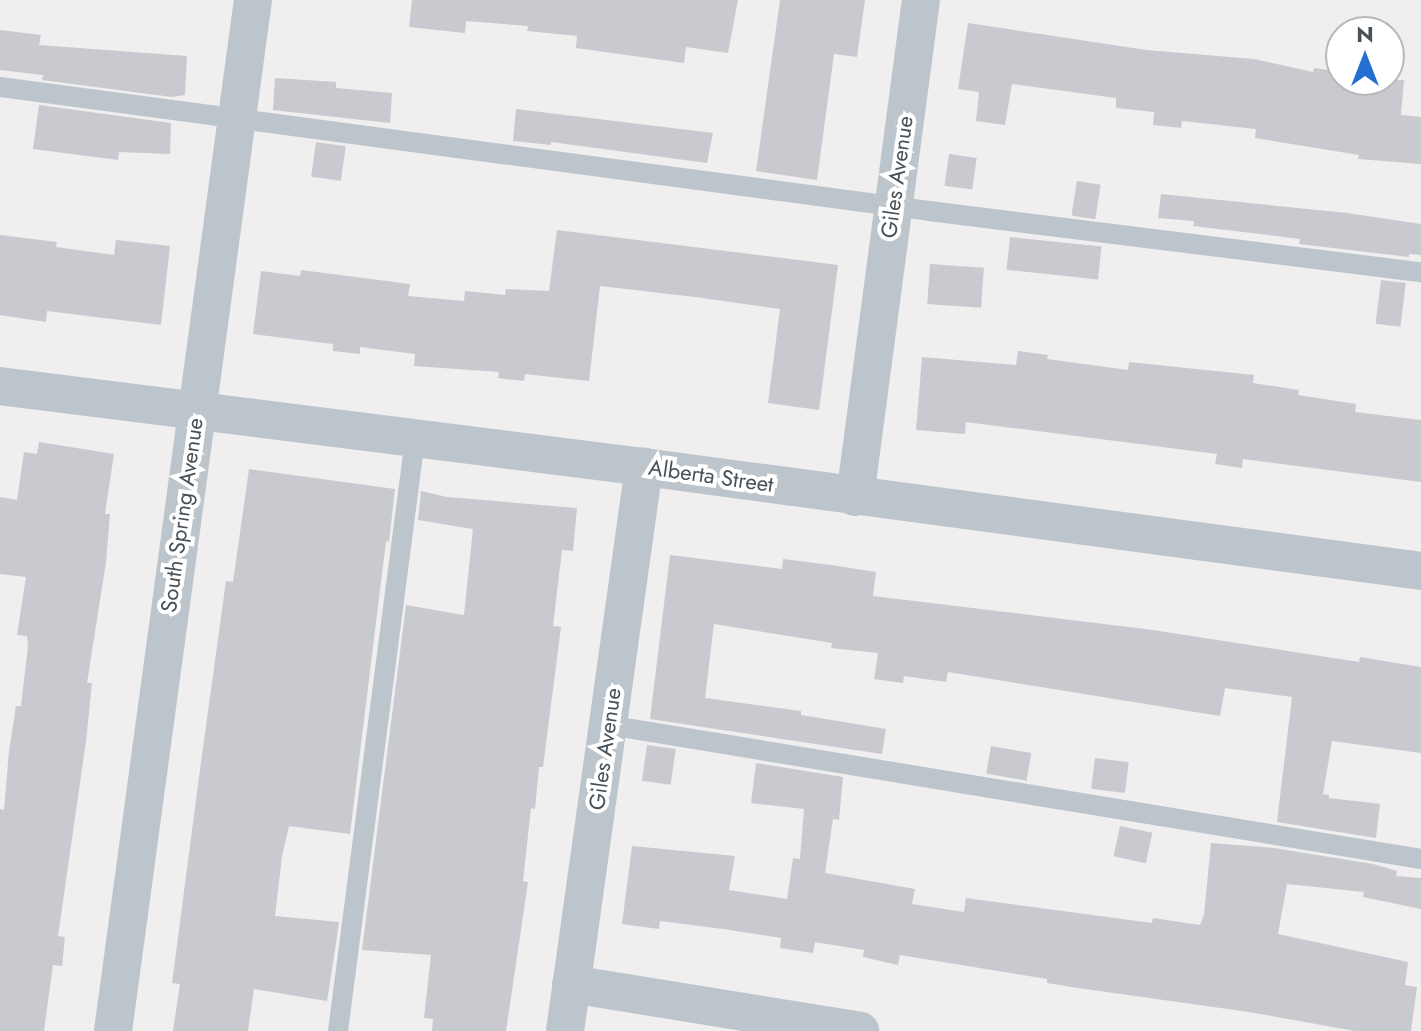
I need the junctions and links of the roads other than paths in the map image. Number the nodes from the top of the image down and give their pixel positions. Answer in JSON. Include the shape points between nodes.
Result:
{"nodes":[{"id":1,"x":253,"y":0,"type":"edge"},
{"id":2,"x":921,"y":0,"type":"edge"},
{"id":3,"x":0,"y":87,"type":"edge"},
{"id":4,"x":238,"y":116,"type":"junction"},
{"id":5,"x":893,"y":207,"type":"junction"},
{"id":6,"x":1421,"y":272,"type":"edge"},
{"id":7,"x":0,"y":386,"type":"edge"},
{"id":8,"x":196,"y":412,"type":"junction"},
{"id":9,"x":415,"y":439,"type":"junction"},
{"id":10,"x":644,"y":467,"type":"junction"},
{"id":11,"x":855,"y":497,"type":"junction"},
{"id":12,"x":1421,"y":571,"type":"edge"},
{"id":13,"x":608,"y":725,"type":"junction"},
{"id":14,"x":1421,"y":859,"type":"edge"},
{"id":15,"x":571,"y":984,"type":"junction"},
{"id":16,"x":113,"y":1031,"type":"edge"},
{"id":17,"x":338,"y":1031,"type":"edge"},
{"id":18,"x":565,"y":1031,"type":"edge"},
{"id":19,"x":860,"y":1031,"type":"edge"}],
"edges":[{"from":1,"to":4,"type":"street","name":"South Spring Avenue"},
{"from":2,"to":5,"type":"street","name":"Giles Avenue"},
{"from":3,"to":4,"type":"lane"},
{"from":4,"to":5,"type":"lane"},
{"from":4,"to":8,"type":"street","name":"South Spring Avenue"},
{"from":5,"to":6,"type":"lane"},
{"from":5,"to":11,"type":"street","name":"Giles Avenue"},
{"from":7,"to":8,"type":"street","name":"Alberta Street"},
{"from":8,"to":9,"type":"street","name":"Alberta Street"},
{"from":8,"to":16,"type":"street","name":"South Spring Avenue"},
{"from":9,"to":10,"type":"street","name":"Alberta Street"},
{"from":9,"to":17,"type":"lane"},
{"from":10,"to":11,"type":"street","name":"Alberta Street"},
{"from":10,"to":13,"type":"street","name":"Giles Avenue"},
{"from":11,"to":12,"type":"street","name":"Alberta Street"},
{"from":13,"to":14,"type":"lane"},
{"from":13,"to":15,"type":"street","name":"Giles Avenue"},
{"from":15,"to":18,"type":"street","name":"Giles Avenue"},
{"from":15,"to":19,"type":"street"}]}
